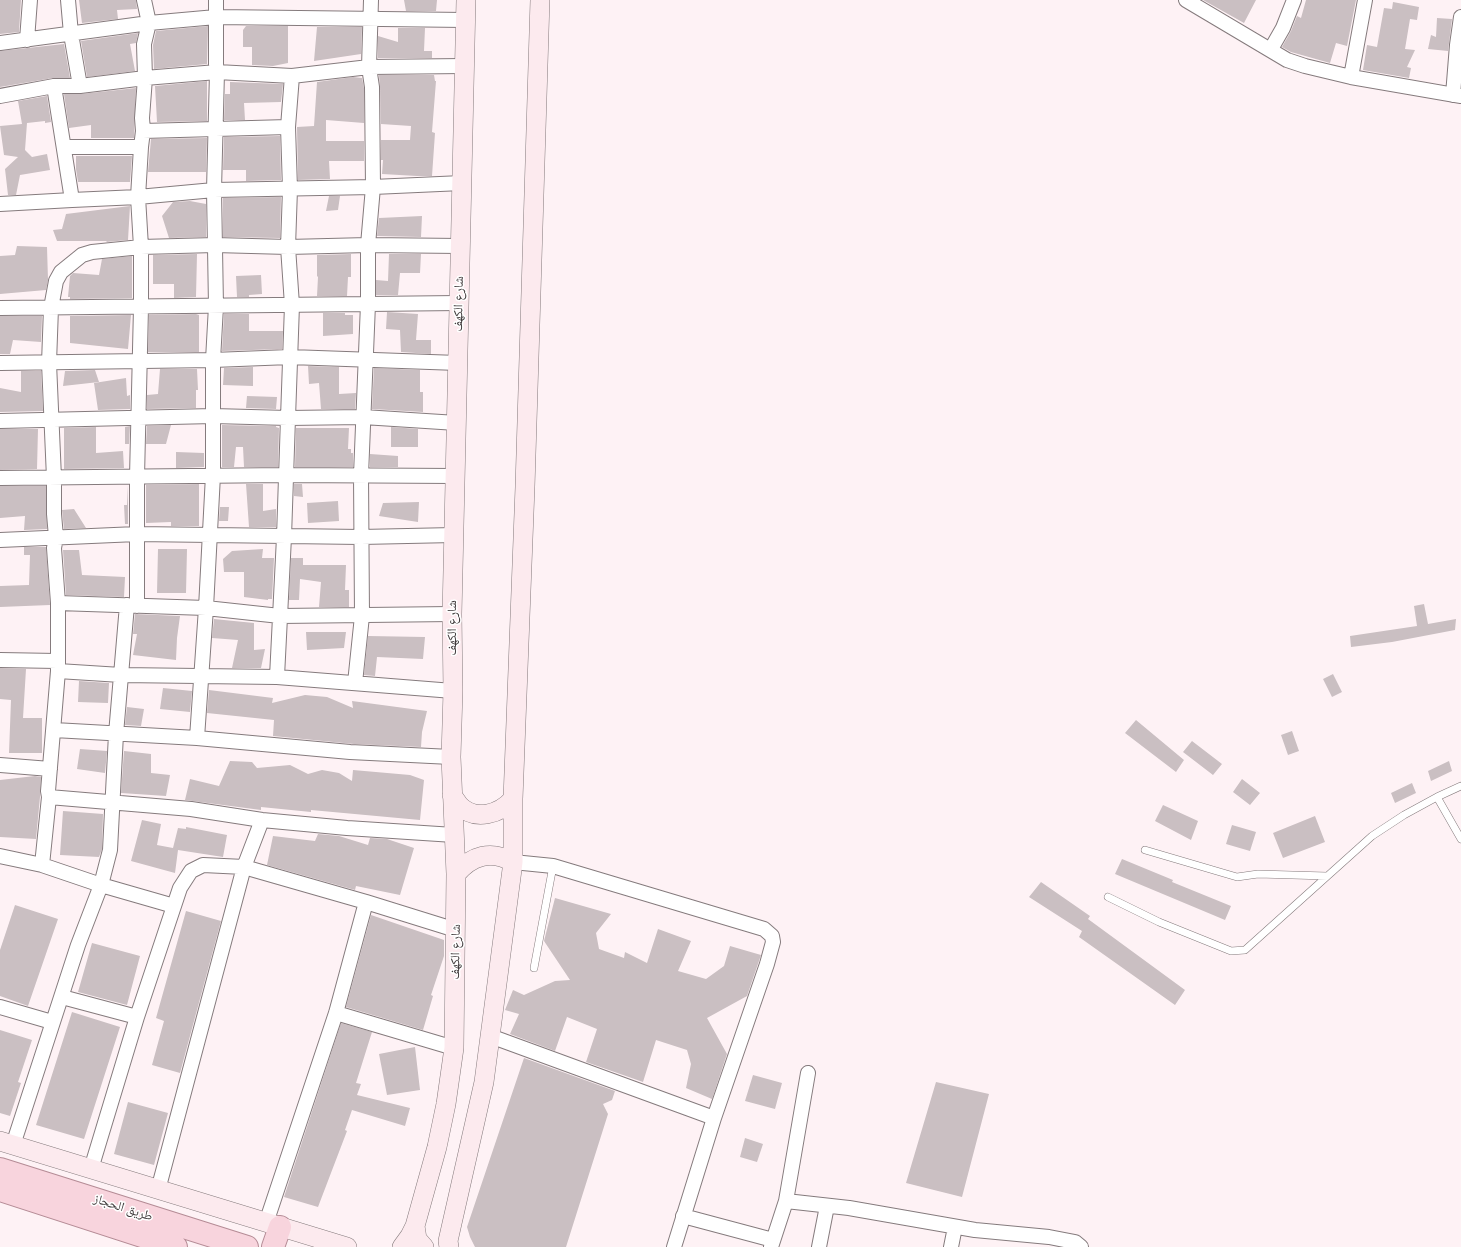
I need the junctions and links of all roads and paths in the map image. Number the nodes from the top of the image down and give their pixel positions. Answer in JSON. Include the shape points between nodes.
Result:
{"nodes":[{"id":1,"x":30,"y":0,"type":"edge"},
{"id":2,"x":68,"y":0,"type":"edge"},
{"id":3,"x":144,"y":0,"type":"edge"},
{"id":4,"x":216,"y":0,"type":"edge"},
{"id":5,"x":371,"y":0,"type":"edge"},
{"id":6,"x":466,"y":0,"type":"edge"},
{"id":7,"x":540,"y":0,"type":"edge"},
{"id":8,"x":1186,"y":0,"type":"edge"},
{"id":9,"x":1294,"y":0,"type":"edge"},
{"id":10,"x":1365,"y":0,"type":"edge"},
{"id":11,"x":1205,"y":5,"type":"edge"},
{"id":12,"x":216,"y":17,"type":"junction"},
{"id":13,"x":370,"y":18,"type":"junction"},
{"id":14,"x":466,"y":20,"type":"junction"},
{"id":15,"x":149,"y":23,"type":"junction"},
{"id":16,"x":1461,"y":23,"type":"edge"},
{"id":17,"x":71,"y":34,"type":"junction"},
{"id":18,"x":27,"y":40,"type":"junction"},
{"id":19,"x":0,"y":43,"type":"edge"},
{"id":20,"x":1271,"y":49,"type":"junction"},
{"id":21,"x":464,"y":66,"type":"junction"},
{"id":22,"x":369,"y":67,"type":"junction"},
{"id":23,"x":217,"y":72,"type":"junction"},
{"id":24,"x":292,"y":76,"type":"junction"},
{"id":25,"x":1351,"y":77,"type":"junction"},
{"id":26,"x":145,"y":78,"type":"junction"},
{"id":27,"x":54,"y":86,"type":"junction"},
{"id":28,"x":80,"y":86,"type":"junction"},
{"id":29,"x":1457,"y":95,"type":"edge"},
{"id":30,"x":0,"y":96,"type":"edge"},
{"id":31,"x":288,"y":127,"type":"junction"},
{"id":32,"x":216,"y":130,"type":"junction"},
{"id":33,"x":143,"y":131,"type":"junction"},
{"id":34,"x":64,"y":147,"type":"junction"},
{"id":35,"x":141,"y":147,"type":"junction"},
{"id":36,"x":462,"y":183,"type":"junction"},
{"id":37,"x":373,"y":187,"type":"junction"},
{"id":38,"x":290,"y":189,"type":"junction"},
{"id":39,"x":214,"y":190,"type":"junction"},
{"id":40,"x":138,"y":198,"type":"junction"},
{"id":41,"x":0,"y":200,"type":"edge"},
{"id":42,"x":72,"y":200,"type":"junction"},
{"id":43,"x":215,"y":245,"type":"junction"},
{"id":44,"x":368,"y":245,"type":"junction"},
{"id":45,"x":460,"y":246,"type":"junction"},
{"id":46,"x":141,"y":247,"type":"junction"},
{"id":47,"x":288,"y":248,"type":"junction"},
{"id":48,"x":459,"y":303,"type":"junction"},
{"id":49,"x":368,"y":304,"type":"junction"},
{"id":50,"x":292,"y":305,"type":"junction"},
{"id":51,"x":216,"y":306,"type":"junction"},
{"id":52,"x":0,"y":308,"type":"edge"},
{"id":53,"x":51,"y":308,"type":"junction"},
{"id":54,"x":141,"y":308,"type":"junction"},
{"id":55,"x":290,"y":357,"type":"junction"},
{"id":56,"x":213,"y":360,"type":"junction"},
{"id":57,"x":366,"y":360,"type":"junction"},
{"id":58,"x":140,"y":361,"type":"junction"},
{"id":59,"x":0,"y":363,"type":"edge"},
{"id":60,"x":49,"y":363,"type":"junction"},
{"id":61,"x":458,"y":363,"type":"junction"},
{"id":62,"x":213,"y":416,"type":"junction"},
{"id":63,"x":139,"y":417,"type":"junction"},
{"id":64,"x":364,"y":417,"type":"junction"},
{"id":65,"x":288,"y":418,"type":"junction"},
{"id":66,"x":52,"y":420,"type":"junction"},
{"id":67,"x":0,"y":421,"type":"edge"},
{"id":68,"x":457,"y":423,"type":"junction"},
{"id":69,"x":213,"y":475,"type":"junction"},
{"id":70,"x":286,"y":475,"type":"junction"},
{"id":71,"x":361,"y":475,"type":"junction"},
{"id":72,"x":456,"y":476,"type":"junction"},
{"id":73,"x":136,"y":477,"type":"junction"},
{"id":74,"x":0,"y":478,"type":"edge"},
{"id":75,"x":54,"y":478,"type":"junction"},
{"id":76,"x":137,"y":534,"type":"junction"},
{"id":77,"x":209,"y":535,"type":"junction"},
{"id":78,"x":454,"y":535,"type":"junction"},
{"id":79,"x":56,"y":537,"type":"junction"},
{"id":80,"x":284,"y":537,"type":"junction"},
{"id":81,"x":361,"y":537,"type":"junction"},
{"id":82,"x":0,"y":540,"type":"edge"},
{"id":83,"x":58,"y":603,"type":"junction"},
{"id":84,"x":132,"y":605,"type":"junction"},
{"id":85,"x":206,"y":608,"type":"junction"},
{"id":86,"x":452,"y":614,"type":"junction"},
{"id":87,"x":280,"y":616,"type":"junction"},
{"id":88,"x":362,"y":616,"type":"junction"},
{"id":89,"x":0,"y":660,"type":"edge"},
{"id":90,"x":57,"y":666,"type":"junction"},
{"id":91,"x":121,"y":675,"type":"junction"},
{"id":92,"x":201,"y":677,"type":"junction"},
{"id":93,"x":277,"y":677,"type":"junction"},
{"id":94,"x":355,"y":683,"type":"junction"},
{"id":95,"x":453,"y":691,"type":"junction"},
{"id":96,"x":54,"y":730,"type":"junction"},
{"id":97,"x":116,"y":734,"type":"junction"},
{"id":98,"x":197,"y":738,"type":"junction"},
{"id":99,"x":451,"y":757,"type":"junction"},
{"id":100,"x":0,"y":765,"type":"edge"},
{"id":101,"x":50,"y":768,"type":"junction"},
{"id":102,"x":1461,"y":786,"type":"edge"},
{"id":103,"x":452,"y":795,"type":"junction"},
{"id":104,"x":49,"y":797,"type":"junction"},
{"id":105,"x":1437,"y":797,"type":"junction"},
{"id":106,"x":513,"y":799,"type":"junction"},
{"id":107,"x":113,"y":802,"type":"junction"},
{"id":108,"x":262,"y":820,"type":"junction"},
{"id":109,"x":454,"y":835,"type":"junction"},
{"id":110,"x":1461,"y":839,"type":"edge"},
{"id":111,"x":1145,"y":850,"type":"dead end"},
{"id":112,"x":0,"y":856,"type":"edge"},
{"id":113,"x":513,"y":862,"type":"junction"},
{"id":114,"x":42,"y":865,"type":"junction"},
{"id":115,"x":553,"y":866,"type":"junction"},
{"id":116,"x":244,"y":867,"type":"junction"},
{"id":117,"x":456,"y":874,"type":"junction"},
{"id":118,"x":1327,"y":876,"type":"junction"},
{"id":119,"x":101,"y":885,"type":"junction"},
{"id":120,"x":1108,"y":897,"type":"dead end"},
{"id":121,"x":366,"y":902,"type":"junction"},
{"id":122,"x":174,"y":906,"type":"junction"},
{"id":123,"x":456,"y":930,"type":"junction"},
{"id":124,"x":534,"y":968,"type":"dead end"},
{"id":125,"x":62,"y":996,"type":"junction"},
{"id":126,"x":0,"y":1008,"type":"edge"},
{"id":127,"x":336,"y":1013,"type":"junction"},
{"id":128,"x":137,"y":1017,"type":"junction"},
{"id":129,"x":52,"y":1022,"type":"junction"},
{"id":130,"x":490,"y":1036,"type":"junction"},
{"id":131,"x":454,"y":1048,"type":"junction"},
{"id":132,"x":808,"y":1073,"type":"dead end"},
{"id":133,"x":714,"y":1118,"type":"junction"},
{"id":134,"x":6,"y":1143,"type":"edge"},
{"id":135,"x":0,"y":1169,"type":"edge"},
{"id":136,"x":90,"y":1169,"type":"junction"},
{"id":137,"x":0,"y":1190,"type":"edge"},
{"id":138,"x":158,"y":1190,"type":"junction"},
{"id":139,"x":786,"y":1201,"type":"junction"},
{"id":140,"x":827,"y":1206,"type":"junction"},
{"id":141,"x":683,"y":1216,"type":"junction"},
{"id":142,"x":273,"y":1225,"type":"junction"},
{"id":143,"x":415,"y":1226,"type":"junction"},
{"id":144,"x":955,"y":1227,"type":"junction"},
{"id":145,"x":772,"y":1243,"type":"edge"},
{"id":146,"x":446,"y":1245,"type":"edge"},
{"id":147,"x":176,"y":1247,"type":"edge"},
{"id":148,"x":246,"y":1247,"type":"edge"},
{"id":149,"x":273,"y":1247,"type":"edge"},
{"id":150,"x":346,"y":1247,"type":"edge"},
{"id":151,"x":402,"y":1247,"type":"edge"},
{"id":152,"x":424,"y":1247,"type":"edge"},
{"id":153,"x":674,"y":1247,"type":"edge"},
{"id":154,"x":819,"y":1247,"type":"edge"},
{"id":155,"x":951,"y":1247,"type":"edge"},
{"id":156,"x":1081,"y":1247,"type":"edge"}],
"edges":[{"from":1,"to":18,"type":"street"},
{"from":2,"to":17,"type":"street"},
{"from":3,"to":15,"type":"street"},
{"from":4,"to":12,"type":"street"},
{"from":5,"to":13,"type":"street"},
{"from":6,"to":14,"type":"main road","name":"شارع الكهف"},
{"from":7,"to":106,"type":"main road"},
{"from":8,"to":11,"type":"street"},
{"from":9,"to":20,"type":"street"},
{"from":10,"to":25,"type":"street"},
{"from":11,"to":20,"type":"street"},
{"from":12,"to":13,"type":"street"},
{"from":12,"to":15,"type":"street"},
{"from":12,"to":23,"type":"street"},
{"from":13,"to":14,"type":"street"},
{"from":13,"to":22,"type":"street"},
{"from":14,"to":21,"type":"main road","name":"شارع الكهف"},
{"from":15,"to":17,"type":"street"},
{"from":15,"to":26,"type":"street","via":[[144,44]]},
{"from":16,"to":29,"type":"street","via":[[1457,45]]},
{"from":17,"to":18,"type":"street"},
{"from":17,"to":28,"type":"street"},
{"from":18,"to":19,"type":"street"},
{"from":20,"to":25,"type":"street","via":[[1287,60]]},
{"from":21,"to":22,"type":"street"},
{"from":21,"to":36,"type":"main road","name":"شارع الكهف"},
{"from":22,"to":24,"type":"street"},
{"from":22,"to":37,"type":"street","via":[[372,88]]},
{"from":23,"to":24,"type":"street"},
{"from":23,"to":26,"type":"street"},
{"from":23,"to":32,"type":"street"},
{"from":24,"to":31,"type":"street"},
{"from":25,"to":29,"type":"street"},
{"from":26,"to":28,"type":"street"},
{"from":26,"to":33,"type":"street"},
{"from":27,"to":28,"type":"street"},
{"from":27,"to":30,"type":"street"},
{"from":27,"to":34,"type":"street"},
{"from":31,"to":32,"type":"street"},
{"from":31,"to":38,"type":"street"},
{"from":32,"to":33,"type":"street"},
{"from":32,"to":39,"type":"street"},
{"from":33,"to":35,"type":"street"},
{"from":34,"to":35,"type":"street"},
{"from":34,"to":42,"type":"street"},
{"from":35,"to":40,"type":"street"},
{"from":36,"to":37,"type":"street"},
{"from":36,"to":45,"type":"main road","name":"شارع الكهف"},
{"from":37,"to":38,"type":"street"},
{"from":37,"to":44,"type":"street"},
{"from":38,"to":39,"type":"street"},
{"from":38,"to":47,"type":"street"},
{"from":39,"to":40,"type":"street"},
{"from":39,"to":43,"type":"street"},
{"from":40,"to":42,"type":"street"},
{"from":40,"to":46,"type":"street"},
{"from":41,"to":42,"type":"street"},
{"from":43,"to":46,"type":"street"},
{"from":43,"to":47,"type":"street"},
{"from":43,"to":51,"type":"street"},
{"from":44,"to":45,"type":"street"},
{"from":44,"to":47,"type":"street"},
{"from":44,"to":49,"type":"street"},
{"from":45,"to":48,"type":"main road","name":"شارع الكهف"},
{"from":46,"to":53,"type":"street","via":[[82,255],[61,272],[56,281]]},
{"from":46,"to":54,"type":"street"},
{"from":47,"to":50,"type":"street"},
{"from":48,"to":49,"type":"street"},
{"from":48,"to":61,"type":"main road","name":"شارع الكهف"},
{"from":49,"to":50,"type":"street"},
{"from":49,"to":57,"type":"street"},
{"from":50,"to":51,"type":"street"},
{"from":50,"to":55,"type":"street"},
{"from":51,"to":54,"type":"street"},
{"from":51,"to":56,"type":"street"},
{"from":52,"to":53,"type":"street"},
{"from":53,"to":54,"type":"street"},
{"from":53,"to":60,"type":"street"},
{"from":54,"to":58,"type":"street"},
{"from":55,"to":56,"type":"street"},
{"from":55,"to":57,"type":"street"},
{"from":55,"to":65,"type":"street"},
{"from":56,"to":58,"type":"street"},
{"from":56,"to":62,"type":"street"},
{"from":57,"to":61,"type":"street"},
{"from":57,"to":64,"type":"street"},
{"from":58,"to":60,"type":"street"},
{"from":58,"to":63,"type":"street"},
{"from":59,"to":60,"type":"street"},
{"from":60,"to":66,"type":"street"},
{"from":61,"to":68,"type":"main road","name":"شارع الكهف"},
{"from":62,"to":63,"type":"street"},
{"from":62,"to":65,"type":"street"},
{"from":62,"to":69,"type":"street"},
{"from":63,"to":66,"type":"street"},
{"from":63,"to":73,"type":"street"},
{"from":64,"to":65,"type":"street"},
{"from":64,"to":68,"type":"street"},
{"from":64,"to":71,"type":"street"},
{"from":65,"to":70,"type":"street"},
{"from":66,"to":67,"type":"street"},
{"from":66,"to":75,"type":"street"},
{"from":68,"to":72,"type":"main road","name":"شارع الكهف"},
{"from":69,"to":70,"type":"street"},
{"from":69,"to":73,"type":"street"},
{"from":69,"to":77,"type":"street"},
{"from":70,"to":71,"type":"street"},
{"from":70,"to":80,"type":"street"},
{"from":71,"to":72,"type":"street"},
{"from":71,"to":81,"type":"street"},
{"from":72,"to":78,"type":"main road","name":"شارع الكهف"},
{"from":73,"to":75,"type":"street"},
{"from":73,"to":76,"type":"street"},
{"from":74,"to":75,"type":"street"},
{"from":75,"to":79,"type":"street"},
{"from":76,"to":77,"type":"street"},
{"from":76,"to":79,"type":"street"},
{"from":76,"to":84,"type":"street"},
{"from":77,"to":80,"type":"street"},
{"from":77,"to":85,"type":"street"},
{"from":78,"to":81,"type":"street"},
{"from":78,"to":86,"type":"main road","name":"شارع الكهف"},
{"from":79,"to":82,"type":"street"},
{"from":79,"to":83,"type":"street","via":[[54,548]]},
{"from":80,"to":81,"type":"street"},
{"from":80,"to":87,"type":"street"},
{"from":81,"to":88,"type":"street"},
{"from":83,"to":84,"type":"street"},
{"from":83,"to":90,"type":"street"},
{"from":84,"to":85,"type":"street"},
{"from":84,"to":91,"type":"street"},
{"from":85,"to":87,"type":"street"},
{"from":85,"to":92,"type":"street"},
{"from":86,"to":88,"type":"street"},
{"from":86,"to":95,"type":"main road","name":"شارع الكهف"},
{"from":87,"to":88,"type":"street"},
{"from":87,"to":93,"type":"street"},
{"from":88,"to":94,"type":"street"},
{"from":89,"to":90,"type":"street"},
{"from":90,"to":91,"type":"street"},
{"from":90,"to":96,"type":"street"},
{"from":91,"to":92,"type":"street"},
{"from":91,"to":97,"type":"street"},
{"from":92,"to":93,"type":"street"},
{"from":92,"to":98,"type":"street"},
{"from":93,"to":94,"type":"street"},
{"from":94,"to":95,"type":"street"},
{"from":95,"to":99,"type":"main road","name":"شارع الكهف"},
{"from":96,"to":97,"type":"street"},
{"from":96,"to":101,"type":"street"},
{"from":97,"to":98,"type":"street"},
{"from":97,"to":107,"type":"street"},
{"from":98,"to":99,"type":"street","via":[[350,752]]},
{"from":99,"to":103,"type":"main road","name":"شارع الكهف"},
{"from":100,"to":101,"type":"street"},
{"from":101,"to":104,"type":"street"},
{"from":102,"to":105,"type":"lane"},
{"from":103,"to":106,"type":"main road","via":[[460,806],[480,814],[495,812]]},
{"from":103,"to":109,"type":"main road","name":"شارع الكهف"},
{"from":104,"to":107,"type":"street"},
{"from":104,"to":114,"type":"street"},
{"from":105,"to":110,"type":"lane"},
{"from":105,"to":118,"type":"lane","via":[[1372,836]]},
{"from":106,"to":113,"type":"main road"},
{"from":107,"to":108,"type":"street","via":[[191,809]]},
{"from":107,"to":119,"type":"street","via":[[110,850]]},
{"from":108,"to":109,"type":"street"},
{"from":108,"to":116,"type":"street"},
{"from":109,"to":117,"type":"main road","name":"شارع الكهف"},
{"from":111,"to":118,"type":"lane","via":[[1237,877],[1258,874]]},
{"from":112,"to":114,"type":"street"},
{"from":113,"to":115,"type":"street"},
{"from":113,"to":117,"type":"main road","via":[[487,855],[478,857]]},
{"from":113,"to":130,"type":"main road"},
{"from":114,"to":119,"type":"street"},
{"from":115,"to":124,"type":"lane"},
{"from":115,"to":133,"type":"street","via":[[764,929],[772,936],[773,942],[767,964]]},
{"from":116,"to":121,"type":"street"},
{"from":116,"to":122,"type":"street","via":[[203,864],[191,871],[180,888]]},
{"from":116,"to":138,"type":"street"},
{"from":117,"to":123,"type":"main road","name":"شارع الكهف"},
{"from":118,"to":120,"type":"lane","via":[[1245,950],[1231,951],[1159,922]]},
{"from":119,"to":122,"type":"street"},
{"from":119,"to":125,"type":"street"},
{"from":121,"to":123,"type":"street"},
{"from":121,"to":127,"type":"street"},
{"from":122,"to":128,"type":"street"},
{"from":123,"to":131,"type":"main road","name":"شارع الكهف"},
{"from":125,"to":128,"type":"street"},
{"from":125,"to":129,"type":"street"},
{"from":126,"to":129,"type":"street"},
{"from":127,"to":131,"type":"street"},
{"from":127,"to":142,"type":"street"},
{"from":128,"to":136,"type":"street"},
{"from":129,"to":134,"type":"street"},
{"from":130,"to":133,"type":"street"},
{"from":130,"to":146,"type":"main road","via":[[484,1082]]},
{"from":131,"to":143,"type":"main road","name":"شارع الكهف","via":[[446,1104]]},
{"from":132,"to":139,"type":"street"},
{"from":133,"to":141,"type":"street"},
{"from":134,"to":136,"type":"main road"},
{"from":135,"to":148,"type":"main road","name":"طريق الحجاز"},
{"from":136,"to":138,"type":"main road"},
{"from":137,"to":147,"type":"main road","name":"طريق الحجاز"},
{"from":138,"to":142,"type":"main road"},
{"from":139,"to":140,"type":"street"},
{"from":139,"to":145,"type":"street"},
{"from":140,"to":144,"type":"street"},
{"from":140,"to":154,"type":"street"},
{"from":141,"to":145,"type":"street"},
{"from":141,"to":153,"type":"street"},
{"from":142,"to":149,"type":"main road"},
{"from":142,"to":150,"type":"main road"},
{"from":143,"to":151,"type":"main road","name":"شارع الكهف"},
{"from":143,"to":152,"type":"main road","via":[[417,1239]]},
{"from":144,"to":155,"type":"street"},
{"from":144,"to":156,"type":"street","via":[[1049,1237],[1075,1242]]}]}
